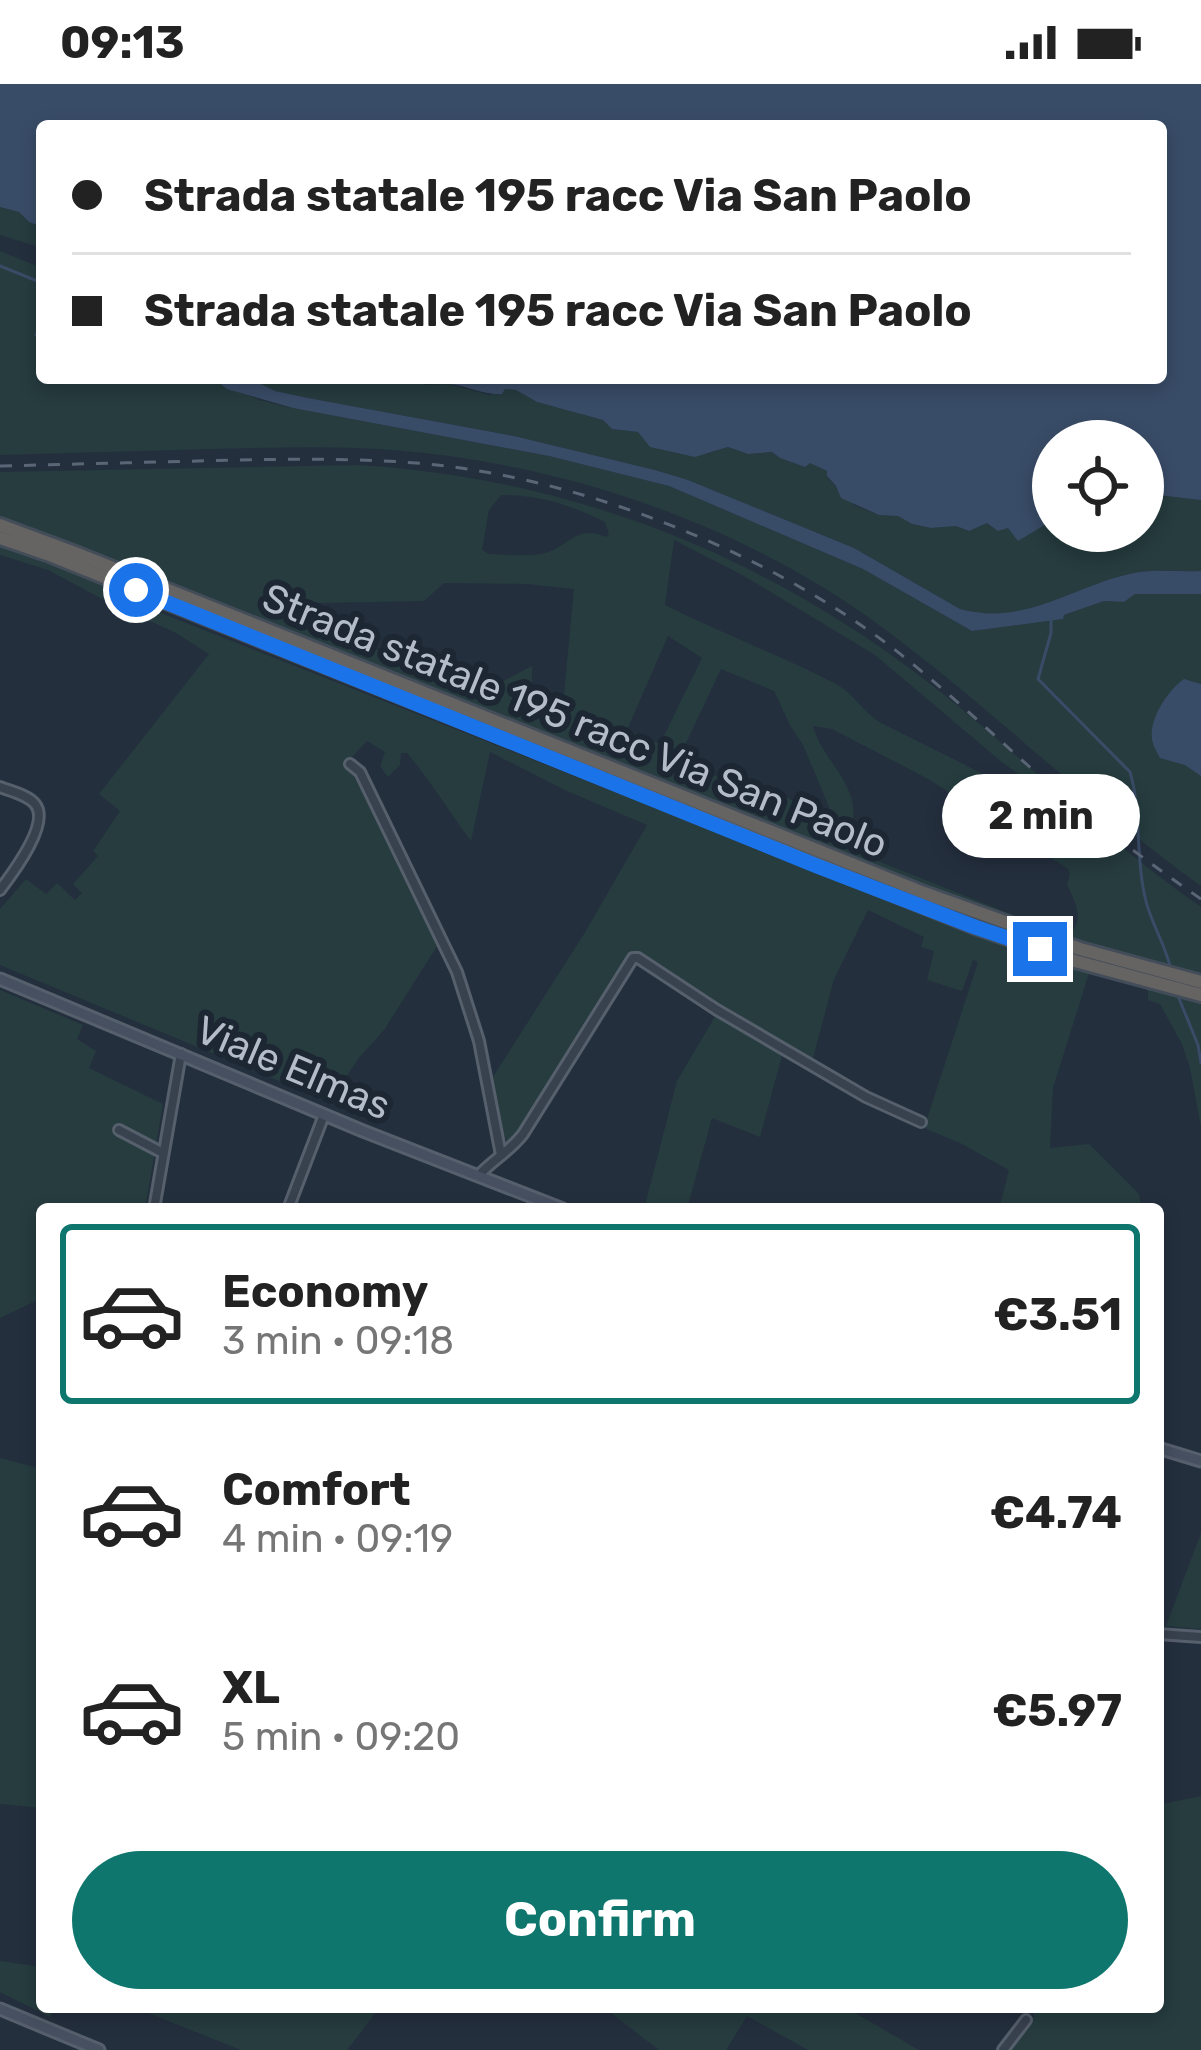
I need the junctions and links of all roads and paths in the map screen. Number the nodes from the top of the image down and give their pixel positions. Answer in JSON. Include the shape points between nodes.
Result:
{"nodes":[{"id":1,"x":0,"y":526,"type":"edge"},
{"id":2,"x":0,"y":538,"type":"edge"},
{"id":3,"x":138,"y":585,"type":"junction"},
{"id":4,"x":350,"y":764,"type":"dead end"},
{"id":5,"x":0,"y":787,"type":"edge"},
{"id":6,"x":0,"y":890,"type":"edge"},
{"id":7,"x":1078,"y":955,"type":"junction"},
{"id":8,"x":0,"y":979,"type":"edge"},
{"id":9,"x":1201,"y":982,"type":"edge"},
{"id":10,"x":1201,"y":995,"type":"edge"},
{"id":11,"x":181,"y":1054,"type":"junction"},
{"id":12,"x":324,"y":1114,"type":"junction"},
{"id":13,"x":921,"y":1122,"type":"dead end"},
{"id":14,"x":119,"y":1130,"type":"dead end"},
{"id":15,"x":164,"y":1153,"type":"junction"},
{"id":16,"x":501,"y":1155,"type":"junction"},
{"id":17,"x":479,"y":1175,"type":"junction"},
{"id":18,"x":155,"y":1203,"type":"edge"},
{"id":19,"x":289,"y":1203,"type":"edge"},
{"id":20,"x":548,"y":1203,"type":"edge"},
{"id":21,"x":1164,"y":1450,"type":"edge"},
{"id":22,"x":1201,"y":1461,"type":"edge"},
{"id":23,"x":1164,"y":1634,"type":"edge"},
{"id":24,"x":1201,"y":1637,"type":"edge"},
{"id":25,"x":0,"y":2009,"type":"edge"},
{"id":26,"x":1026,"y":2020,"type":"dead end"},
{"id":27,"x":99,"y":2050,"type":"edge"},
{"id":28,"x":1003,"y":2050,"type":"edge"}],
"edges":[{"from":1,"to":3,"type":"highway","name":"Strada statale 195 racc Via San Paolo"},
{"from":2,"to":3,"type":"highway","name":"Strada statale 195 racc Via San Paolo"},
{"from":3,"to":7,"type":"highway","name":"Strada statale 195 racc Via San Paolo","via":[[817,866],[975,927]]},
{"from":4,"to":16,"type":"street","via":[[361,772],[457,972]]},
{"from":5,"to":6,"type":"street","via":[[31,800],[39,818],[26,855]]},
{"from":7,"to":9,"type":"highway","name":"Strada statale 195 racc Via San Paolo"},
{"from":7,"to":10,"type":"highway","name":"Strada statale 195 racc Via San Paolo"},
{"from":8,"to":11,"type":"main road","name":"Viale Elmas"},
{"from":11,"to":12,"type":"main road","name":"Viale Elmas"},
{"from":11,"to":15,"type":"street"},
{"from":12,"to":17,"type":"main road","name":"Viale Elmas"},
{"from":12,"to":19,"type":"street"},
{"from":13,"to":16,"type":"street","via":[[633,958],[523,1134]]},
{"from":14,"to":15,"type":"street"},
{"from":15,"to":18,"type":"street"},
{"from":16,"to":17,"type":"street"},
{"from":17,"to":20,"type":"main road","name":"Viale Elmas"},
{"from":21,"to":22,"type":"main road"},
{"from":23,"to":24,"type":"street"},
{"from":25,"to":27,"type":"main road"},
{"from":26,"to":28,"type":"street"}]}
